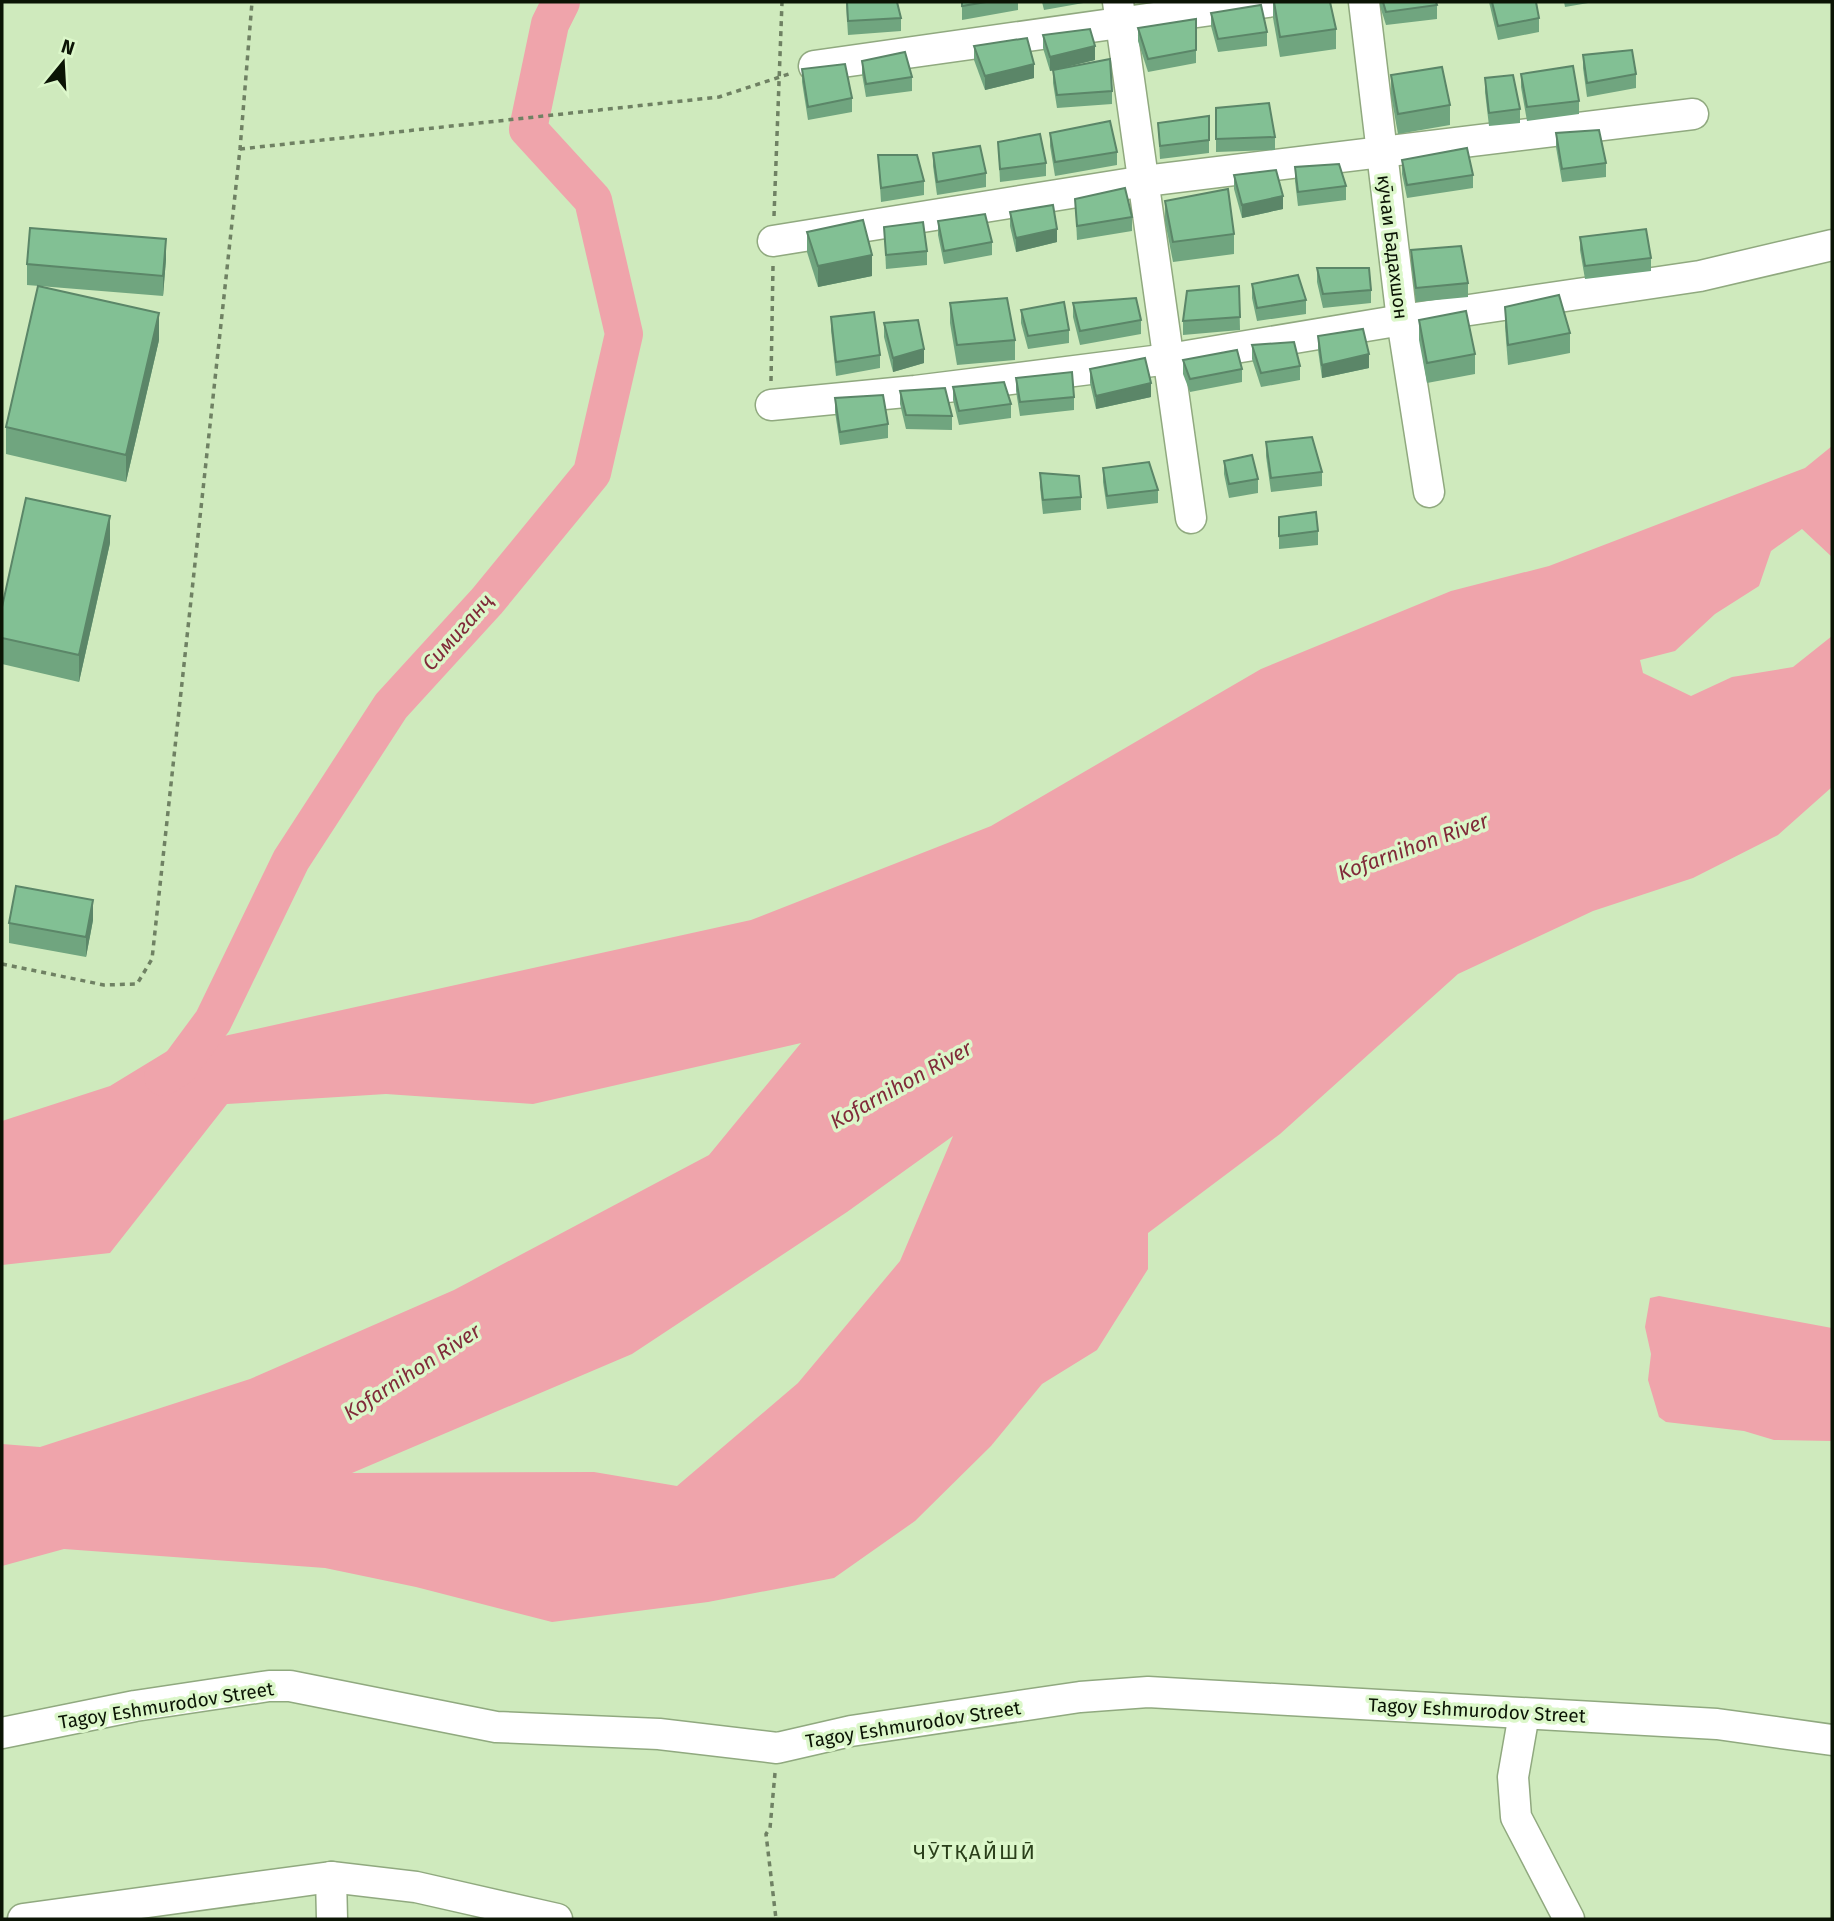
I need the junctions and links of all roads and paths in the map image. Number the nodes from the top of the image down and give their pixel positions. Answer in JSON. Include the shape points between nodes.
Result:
{"nodes":[{"id":1,"x":252,"y":2,"type":"edge"},
{"id":2,"x":782,"y":2,"type":"edge"},
{"id":3,"x":1268,"y":2,"type":"edge"},
{"id":4,"x":1364,"y":2,"type":"edge"},
{"id":5,"x":1120,"y":11,"type":"edge"},
{"id":6,"x":814,"y":66,"type":"joint"},
{"id":7,"x":777,"y":78,"type":"junction"},
{"id":8,"x":1693,"y":114,"type":"dead end"},
{"id":9,"x":240,"y":149,"type":"junction"},
{"id":10,"x":1381,"y":152,"type":"junction"},
{"id":11,"x":1145,"y":181,"type":"junction"},
{"id":12,"x":774,"y":241,"type":"junction"},
{"id":13,"x":1832,"y":245,"type":"edge"},
{"id":14,"x":1402,"y":320,"type":"junction"},
{"id":15,"x":1168,"y":359,"type":"junction"},
{"id":16,"x":771,"y":405,"type":"joint"},
{"id":17,"x":1429,"y":492,"type":"dead end"},
{"id":18,"x":1191,"y":518,"type":"dead end"},
{"id":19,"x":2,"y":964,"type":"edge"},
{"id":20,"x":1524,"y":1714,"type":"junction"},
{"id":21,"x":2,"y":1733,"type":"edge"},
{"id":22,"x":1832,"y":1740,"type":"edge"},
{"id":23,"x":777,"y":1748,"type":"junction"},
{"id":24,"x":331,"y":1877,"type":"junction"},
{"id":25,"x":23,"y":1919,"type":"edge"},
{"id":26,"x":332,"y":1919,"type":"edge"},
{"id":27,"x":556,"y":1919,"type":"edge"},
{"id":28,"x":776,"y":1919,"type":"edge"},
{"id":29,"x":1569,"y":1919,"type":"edge"}],
"edges":[{"from":1,"to":9,"type":"path"},
{"from":2,"to":7,"type":"path"},
{"from":3,"to":5,"type":"street"},
{"from":4,"to":10,"type":"street","name":"кӯчаи Бадахшон"},
{"from":5,"to":6,"type":"street"},
{"from":5,"to":11,"type":"street"},
{"from":6,"to":7,"type":"path"},
{"from":7,"to":9,"type":"path","via":[[719,97]]},
{"from":7,"to":12,"type":"path"},
{"from":8,"to":10,"type":"street"},
{"from":9,"to":19,"type":"path","via":[[152,959],[137,984],[104,985]]},
{"from":10,"to":11,"type":"street"},
{"from":10,"to":14,"type":"street","name":"кӯчаи Бадахшон"},
{"from":11,"to":12,"type":"street"},
{"from":11,"to":15,"type":"street"},
{"from":12,"to":16,"type":"path"},
{"from":13,"to":14,"type":"street","via":[[1700,276]]},
{"from":14,"to":15,"type":"street"},
{"from":14,"to":17,"type":"street","name":"кӯчаи Бадахшон"},
{"from":15,"to":16,"type":"street"},
{"from":15,"to":18,"type":"street"},
{"from":20,"to":22,"type":"street","name":"Tagoy Eshmurodov Street","via":[[1717,1724]]},
{"from":20,"to":23,"type":"street","name":"Tagoy Eshmurodov Street","via":[[1137,1692],[851,1731]]},
{"from":20,"to":29,"type":"street","via":[[1513,1777],[1516,1817]]},
{"from":21,"to":23,"type":"street","name":"Tagoy Eshmurodov Street","via":[[135,1706],[290,1686],[496,1727],[659,1734]]},
{"from":23,"to":28,"type":"path","via":[[766,1834]]},
{"from":24,"to":25,"type":"street"},
{"from":24,"to":26,"type":"street"},
{"from":24,"to":27,"type":"street","via":[[415,1887]]}]}
